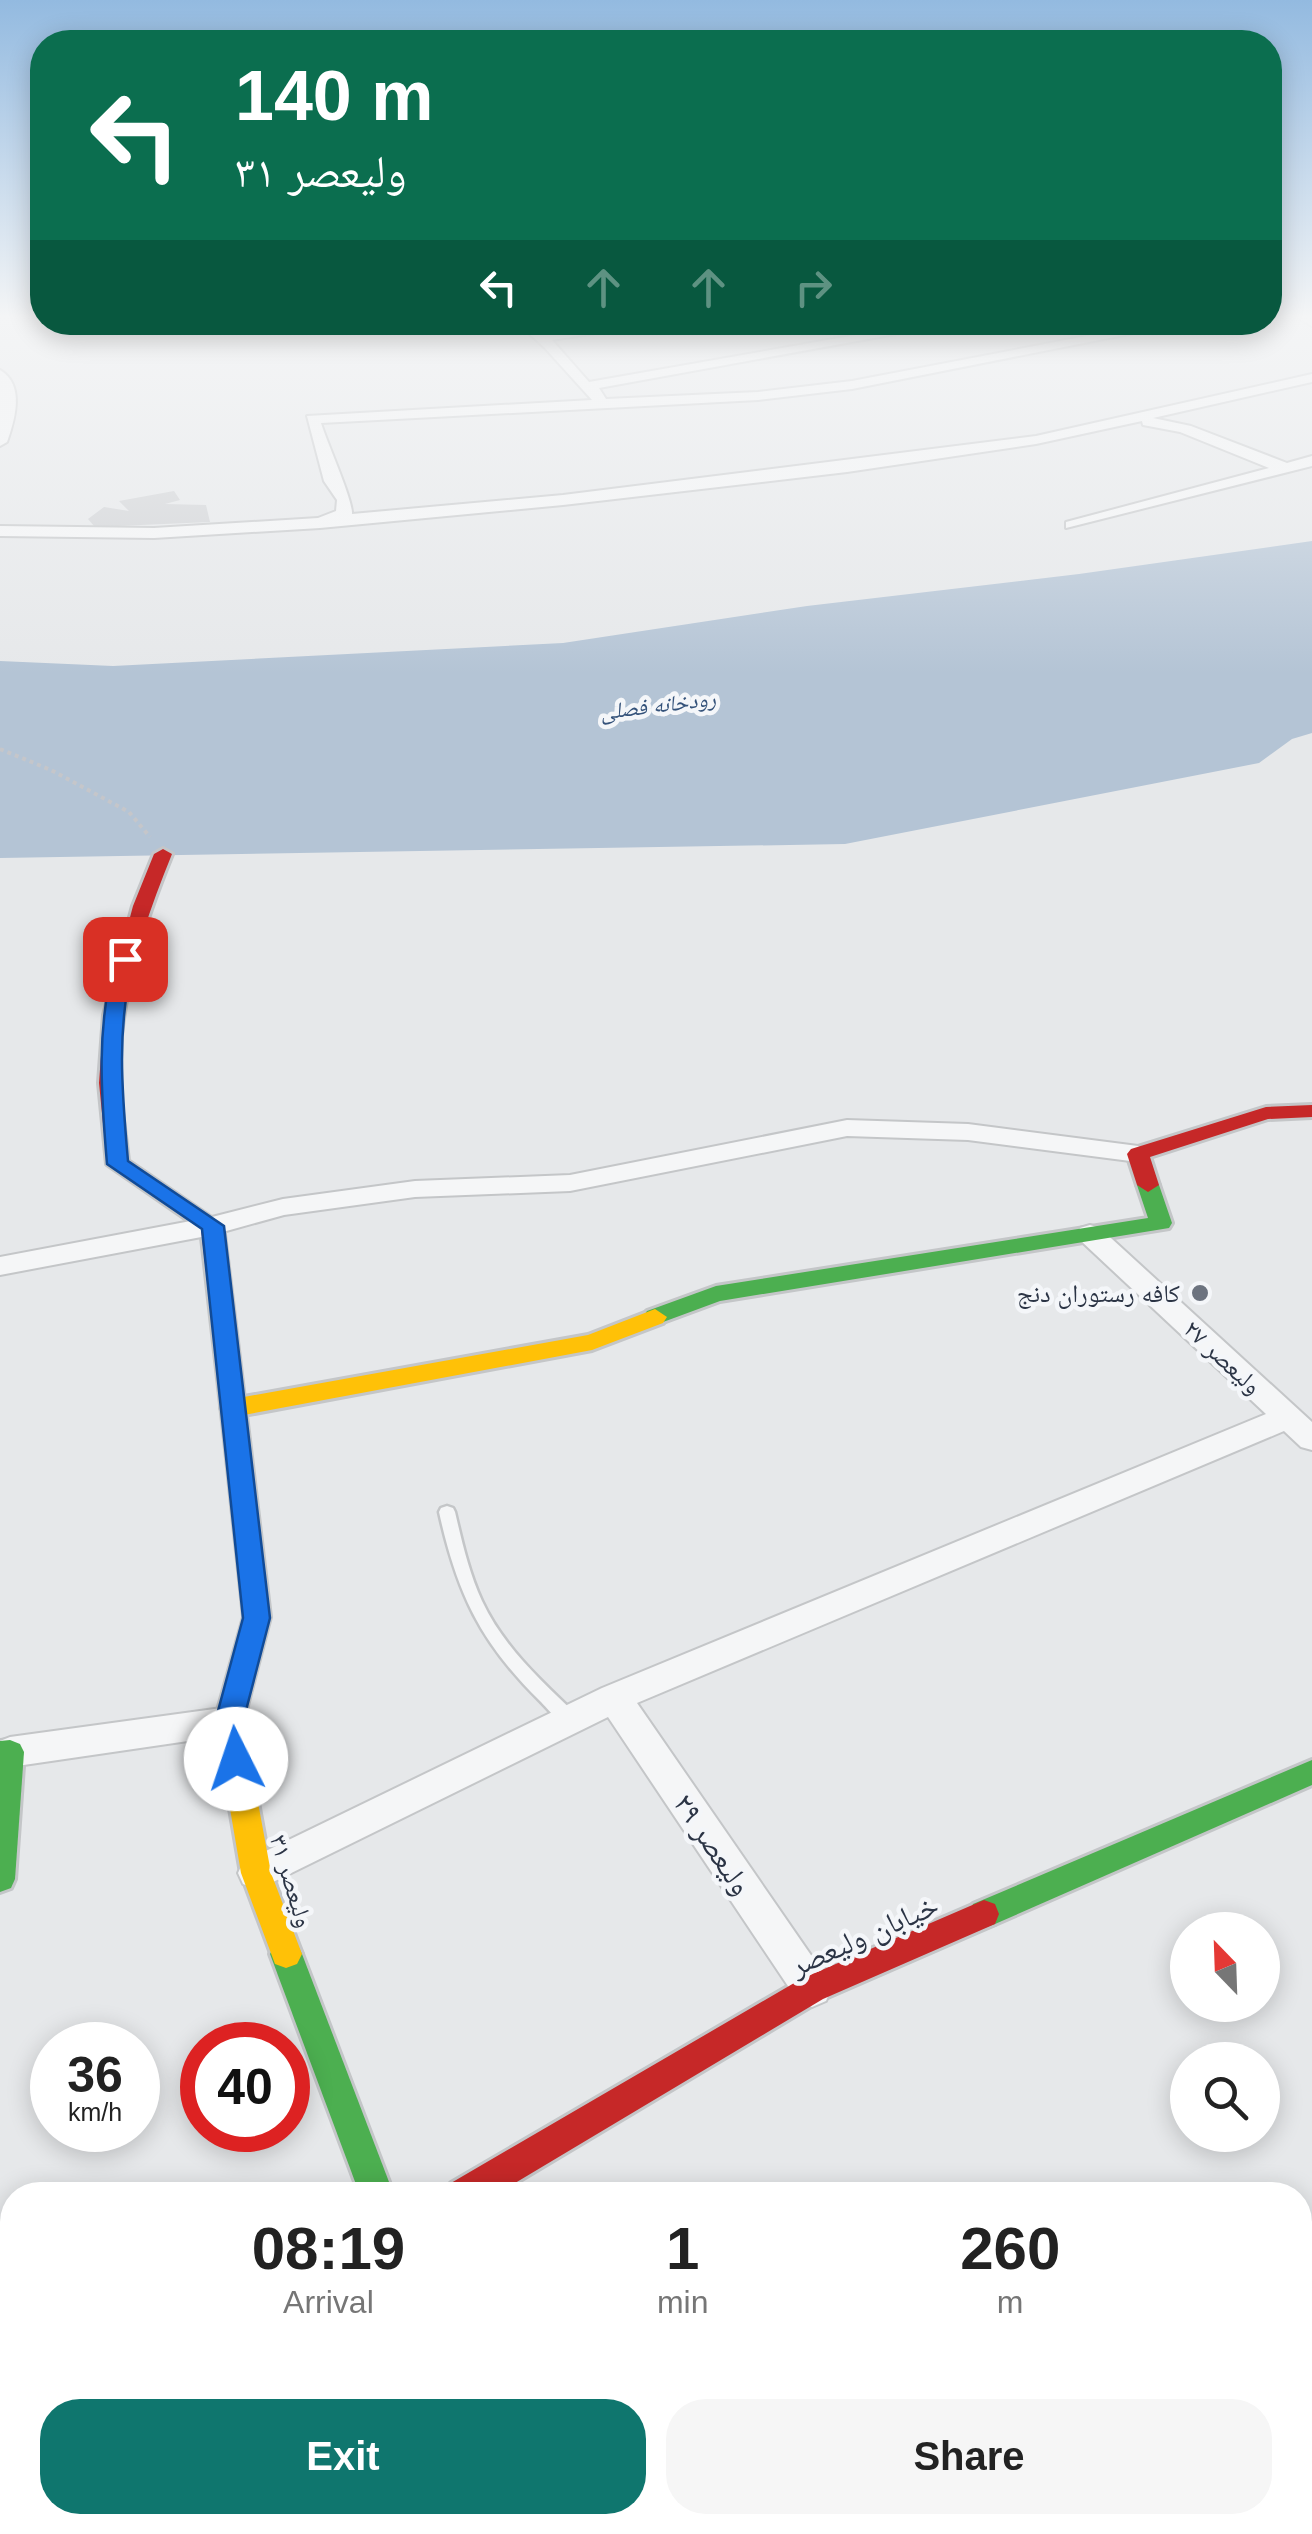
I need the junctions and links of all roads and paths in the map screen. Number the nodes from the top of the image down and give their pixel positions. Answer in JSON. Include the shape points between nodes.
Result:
{"nodes":[{"id":1,"x":318,"y":437,"type":"edge"},
{"id":2,"x":1048,"y":437,"type":"edge"},
{"id":3,"x":1213,"y":438,"type":"edge"},
{"id":4,"x":1235,"y":450,"type":"junction"},
{"id":5,"x":1312,"y":461,"type":"edge"},
{"id":6,"x":1288,"y":467,"type":"junction"},
{"id":7,"x":1245,"y":479,"type":"junction"},
{"id":8,"x":327,"y":521,"type":"junction"},
{"id":9,"x":1072,"y":526,"type":"dead end"},
{"id":10,"x":1,"y":531,"type":"edge"},
{"id":11,"x":0,"y":749,"type":"edge"},
{"id":12,"x":163,"y":854,"type":"joint"},
{"id":13,"x":1312,"y":1111,"type":"edge"},
{"id":14,"x":1138,"y":1154,"type":"junction"},
{"id":15,"x":212,"y":1226,"type":"junction"},
{"id":16,"x":1090,"y":1234,"type":"junction"},
{"id":17,"x":0,"y":1266,"type":"edge"},
{"id":18,"x":233,"y":1408,"type":"junction"},
{"id":19,"x":1300,"y":1428,"type":"edge"},
{"id":20,"x":447,"y":1512,"type":"dead end"},
{"id":21,"x":614,"y":1698,"type":"junction"},
{"id":22,"x":571,"y":1720,"type":"junction"},
{"id":23,"x":229,"y":1722,"type":"junction"},
{"id":24,"x":5,"y":1752,"type":"edge"},
{"id":25,"x":1312,"y":1772,"type":"edge"},
{"id":26,"x":256,"y":1873,"type":"junction"},
{"id":27,"x":0,"y":1879,"type":"edge"},
{"id":28,"x":812,"y":1989,"type":"junction"},
{"id":29,"x":372,"y":2182,"type":"edge"},
{"id":30,"x":485,"y":2182,"type":"edge"}],
"edges":[{"from":1,"to":8,"type":"street","via":[[345,500],[344,514]]},
{"from":2,"to":8,"type":"street","via":[[563,500]]},
{"from":3,"to":4,"type":"street"},
{"from":4,"to":6,"type":"street"},
{"from":4,"to":7,"type":"street"},
{"from":5,"to":6,"type":"street"},
{"from":6,"to":7,"type":"street"},
{"from":7,"to":9,"type":"street"},
{"from":8,"to":10,"type":"street","via":[[222,532]]},
{"from":11,"to":12,"type":"path","via":[[129,812]]},
{"from":12,"to":15,"type":"street","via":[[118,984],[109,1070],[118,1164]]},
{"from":13,"to":14,"type":"street","via":[[1266,1113]]},
{"from":14,"to":15,"type":"street","via":[[968,1132],[847,1128],[570,1183],[415,1189],[284,1207]]},
{"from":14,"to":16,"type":"street","via":[[1161,1223]]},
{"from":15,"to":17,"type":"street"},
{"from":15,"to":18,"type":"street","name":"ولیعصر ۳۱"},
{"from":16,"to":18,"type":"street","via":[[716,1294],[592,1342]]},
{"from":16,"to":19,"type":"street","name":"ولیعصر ۲۷"},
{"from":18,"to":23,"type":"street","name":"ولیعصر ۳۱","via":[[257,1618]]},
{"from":19,"to":21,"type":"street"},
{"from":20,"to":22,"type":"lane","via":[[457,1566],[481,1620],[520,1672]]},
{"from":21,"to":22,"type":"street"},
{"from":21,"to":28,"type":"street","name":"ولیعصر ۲۹"},
{"from":22,"to":26,"type":"street"},
{"from":23,"to":24,"type":"street"},
{"from":23,"to":26,"type":"street","name":"ولیعصر ۳۱"},
{"from":24,"to":27,"type":"street"},
{"from":25,"to":28,"type":"street","name":"خیابان ولیعصر"},
{"from":26,"to":29,"type":"street","name":"ولیعصر ۳۱"},
{"from":28,"to":30,"type":"street","name":"خیابان ولیعصر"}]}
